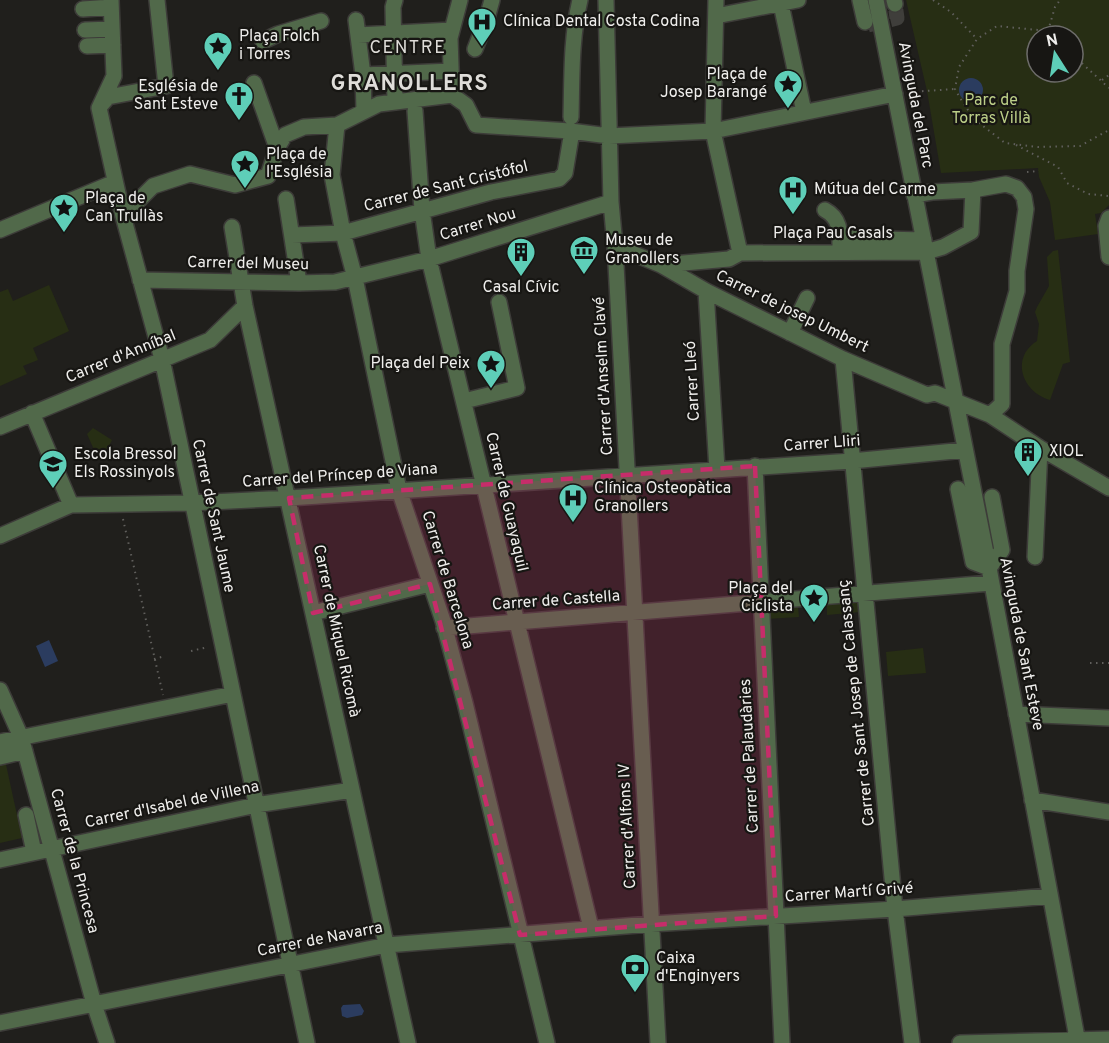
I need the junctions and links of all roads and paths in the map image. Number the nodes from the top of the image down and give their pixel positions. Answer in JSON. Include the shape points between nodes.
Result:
{"nodes":[{"id":1,"x":158,"y":0,"type":"edge"},
{"id":2,"x":395,"y":0,"type":"edge"},
{"id":3,"x":453,"y":0,"type":"edge"},
{"id":4,"x":460,"y":0,"type":"edge"},
{"id":5,"x":492,"y":0,"type":"edge"},
{"id":6,"x":580,"y":0,"type":"edge"},
{"id":7,"x":606,"y":0,"type":"edge"},
{"id":8,"x":716,"y":0,"type":"edge"},
{"id":9,"x":798,"y":0,"type":"edge"},
{"id":10,"x":860,"y":0,"type":"edge"},
{"id":11,"x":876,"y":0,"type":"edge"},
{"id":12,"x":933,"y":0,"type":"edge"},
{"id":13,"x":1060,"y":0,"type":"edge"},
{"id":14,"x":111,"y":4,"type":"edge"},
{"id":15,"x":781,"y":4,"type":"junction"},
{"id":16,"x":83,"y":9,"type":"dead end"},
{"id":17,"x":716,"y":16,"type":"junction"},
{"id":18,"x":321,"y":21,"type":"dead end"},
{"id":19,"x":865,"y":22,"type":"dead end"},
{"id":20,"x":453,"y":24,"type":"junction"},
{"id":21,"x":1050,"y":24,"type":"edge"},
{"id":22,"x":393,"y":27,"type":"junction"},
{"id":23,"x":112,"y":29,"type":"junction"},
{"id":24,"x":1025,"y":29,"type":"edge"},
{"id":25,"x":86,"y":30,"type":"dead end"},
{"id":26,"x":977,"y":39,"type":"junction"},
{"id":27,"x":263,"y":41,"type":"dead end"},
{"id":28,"x":113,"y":45,"type":"junction"},
{"id":29,"x":87,"y":46,"type":"dead end"},
{"id":30,"x":475,"y":49,"type":"dead end"},
{"id":31,"x":1085,"y":65,"type":"edge"},
{"id":32,"x":451,"y":71,"type":"junction"},
{"id":33,"x":394,"y":74,"type":"junction"},
{"id":34,"x":363,"y":75,"type":"junction"},
{"id":35,"x":1109,"y":75,"type":"edge"},
{"id":36,"x":1102,"y":80,"type":"junction"},
{"id":37,"x":254,"y":83,"type":"dead end"},
{"id":38,"x":955,"y":88,"type":"junction"},
{"id":39,"x":1109,"y":88,"type":"edge"},
{"id":40,"x":902,"y":93,"type":"junction"},
{"id":41,"x":452,"y":95,"type":"junction"},
{"id":42,"x":395,"y":102,"type":"junction"},
{"id":43,"x":99,"y":108,"type":"junction"},
{"id":44,"x":415,"y":111,"type":"dead end"},
{"id":45,"x":804,"y":112,"type":"junction"},
{"id":46,"x":359,"y":114,"type":"junction"},
{"id":47,"x":337,"y":126,"type":"junction"},
{"id":48,"x":571,"y":126,"type":"junction"},
{"id":49,"x":1109,"y":130,"type":"edge"},
{"id":50,"x":713,"y":132,"type":"junction"},
{"id":51,"x":609,"y":135,"type":"junction"},
{"id":52,"x":1014,"y":144,"type":"junction"},
{"id":53,"x":277,"y":148,"type":"junction"},
{"id":54,"x":1039,"y":171,"type":"dead end"},
{"id":55,"x":1027,"y":172,"type":"dead end"},
{"id":56,"x":115,"y":182,"type":"junction"},
{"id":57,"x":973,"y":190,"type":"junction"},
{"id":58,"x":914,"y":195,"type":"junction"},
{"id":59,"x":1109,"y":196,"type":"edge"},
{"id":60,"x":286,"y":199,"type":"dead end"},
{"id":61,"x":611,"y":202,"type":"junction"},
{"id":62,"x":422,"y":210,"type":"junction"},
{"id":63,"x":825,"y":210,"type":"dead end"},
{"id":64,"x":0,"y":213,"type":"edge"},
{"id":65,"x":123,"y":216,"type":"junction"},
{"id":66,"x":1109,"y":218,"type":"edge"},
{"id":67,"x":232,"y":227,"type":"dead end"},
{"id":68,"x":4,"y":229,"type":"edge"},
{"id":69,"x":343,"y":233,"type":"junction"},
{"id":70,"x":292,"y":235,"type":"junction"},
{"id":71,"x":840,"y":245,"type":"junction"},
{"id":72,"x":615,"y":246,"type":"junction"},
{"id":73,"x":925,"y":246,"type":"junction"},
{"id":74,"x":734,"y":256,"type":"junction"},
{"id":75,"x":1109,"y":257,"type":"edge"},
{"id":76,"x":429,"y":259,"type":"junction"},
{"id":77,"x":682,"y":270,"type":"junction"},
{"id":78,"x":355,"y":278,"type":"junction"},
{"id":79,"x":140,"y":279,"type":"junction"},
{"id":80,"x":240,"y":282,"type":"junction"},
{"id":81,"x":299,"y":283,"type":"junction"},
{"id":82,"x":706,"y":291,"type":"junction"},
{"id":83,"x":807,"y":298,"type":"dead end"},
{"id":84,"x":499,"y":302,"type":"dead end"},
{"id":85,"x":245,"y":306,"type":"junction"},
{"id":86,"x":790,"y":333,"type":"junction"},
{"id":87,"x":162,"y":359,"type":"junction"},
{"id":88,"x":843,"y":359,"type":"junction"},
{"id":89,"x":464,"y":401,"type":"junction"},
{"id":90,"x":956,"y":401,"type":"junction"},
{"id":91,"x":32,"y":413,"type":"junction"},
{"id":92,"x":990,"y":415,"type":"junction"},
{"id":93,"x":0,"y":427,"type":"edge"},
{"id":94,"x":1040,"y":448,"type":"junction"},
{"id":95,"x":965,"y":450,"type":"junction"},
{"id":96,"x":852,"y":460,"type":"junction"},
{"id":97,"x":755,"y":466,"type":"junction"},
{"id":98,"x":717,"y":469,"type":"junction"},
{"id":99,"x":627,"y":476,"type":"junction"},
{"id":100,"x":483,"y":484,"type":"junction"},
{"id":101,"x":1109,"y":488,"type":"edge"},
{"id":102,"x":958,"y":489,"type":"dead end"},
{"id":103,"x":399,"y":490,"type":"junction"},
{"id":104,"x":992,"y":497,"type":"dead end"},
{"id":105,"x":289,"y":498,"type":"junction"},
{"id":106,"x":191,"y":503,"type":"junction"},
{"id":107,"x":121,"y":504,"type":"junction"},
{"id":108,"x":71,"y":505,"type":"junction"},
{"id":109,"x":0,"y":536,"type":"edge"},
{"id":110,"x":1035,"y":557,"type":"dead end"},
{"id":111,"x":989,"y":568,"type":"junction"},
{"id":112,"x":992,"y":583,"type":"junction"},
{"id":113,"x":430,"y":584,"type":"junction"},
{"id":114,"x":864,"y":594,"type":"junction"},
{"id":115,"x":761,"y":603,"type":"junction"},
{"id":116,"x":634,"y":610,"type":"junction"},
{"id":117,"x":313,"y":613,"type":"junction"},
{"id":118,"x":516,"y":622,"type":"junction"},
{"id":119,"x":444,"y":628,"type":"junction"},
{"id":120,"x":222,"y":645,"type":"junction"},
{"id":121,"x":191,"y":651,"type":"dead end"},
{"id":122,"x":165,"y":656,"type":"dead end"},
{"id":123,"x":154,"y":659,"type":"junction"},
{"id":124,"x":1090,"y":663,"type":"dead end"},
{"id":125,"x":1109,"y":663,"type":"edge"},
{"id":126,"x":0,"y":690,"type":"edge"},
{"id":127,"x":233,"y":694,"type":"junction"},
{"id":128,"x":165,"y":708,"type":"junction"},
{"id":129,"x":1016,"y":714,"type":"junction"},
{"id":130,"x":1109,"y":718,"type":"edge"},
{"id":131,"x":0,"y":742,"type":"edge"},
{"id":132,"x":23,"y":744,"type":"junction"},
{"id":133,"x":0,"y":757,"type":"edge"},
{"id":134,"x":352,"y":790,"type":"junction"},
{"id":135,"x":1032,"y":800,"type":"junction"},
{"id":136,"x":256,"y":805,"type":"junction"},
{"id":137,"x":1109,"y":812,"type":"edge"},
{"id":138,"x":26,"y":815,"type":"dead end"},
{"id":139,"x":52,"y":848,"type":"junction"},
{"id":140,"x":34,"y":852,"type":"junction"},
{"id":141,"x":0,"y":860,"type":"edge"},
{"id":142,"x":1050,"y":896,"type":"junction"},
{"id":143,"x":895,"y":909,"type":"junction"},
{"id":144,"x":776,"y":916,"type":"junction"},
{"id":145,"x":651,"y":924,"type":"junction"},
{"id":146,"x":591,"y":928,"type":"junction"},
{"id":147,"x":520,"y":935,"type":"junction"},
{"id":148,"x":387,"y":945,"type":"junction"},
{"id":149,"x":290,"y":963,"type":"junction"},
{"id":150,"x":94,"y":1004,"type":"junction"},
{"id":151,"x":0,"y":1023,"type":"edge"},
{"id":152,"x":1109,"y":1040,"type":"edge"},
{"id":153,"x":1078,"y":1042,"type":"edge"},
{"id":154,"x":107,"y":1043,"type":"edge"},
{"id":155,"x":308,"y":1043,"type":"edge"},
{"id":156,"x":408,"y":1043,"type":"edge"},
{"id":157,"x":547,"y":1043,"type":"edge"},
{"id":158,"x":658,"y":1043,"type":"edge"},
{"id":159,"x":782,"y":1043,"type":"edge"},
{"id":160,"x":912,"y":1043,"type":"edge"},
{"id":161,"x":960,"y":1043,"type":"edge"}],
"edges":[{"from":1,"to":43,"type":"street","via":[[166,86],[108,97]]},
{"from":2,"to":22,"type":"street"},
{"from":3,"to":20,"type":"street"},
{"from":4,"to":20,"type":"street"},
{"from":5,"to":30,"type":"street"},
{"from":6,"to":48,"type":"street","via":[[572,60]]},
{"from":7,"to":51,"type":"street","name":"Carrer d'Anselm Clavé"},
{"from":8,"to":17,"type":"street"},
{"from":9,"to":15,"type":"street"},
{"from":10,"to":19,"type":"street"},
{"from":11,"to":40,"type":"street","name":"Avinguda del Parc"},
{"from":12,"to":26,"type":"path"},
{"from":13,"to":21,"type":"path"},
{"from":14,"to":16,"type":"street"},
{"from":14,"to":23,"type":"street"},
{"from":15,"to":17,"type":"street"},
{"from":15,"to":45,"type":"street"},
{"from":17,"to":50,"type":"street"},
{"from":18,"to":27,"type":"street"},
{"from":20,"to":22,"type":"street"},
{"from":20,"to":32,"type":"street"},
{"from":22,"to":33,"type":"street"},
{"from":22,"to":34,"type":"street","via":[[357,28]]},
{"from":23,"to":25,"type":"street"},
{"from":23,"to":28,"type":"street"},
{"from":24,"to":26,"type":"path","via":[[997,26]]},
{"from":26,"to":38,"type":"path","via":[[959,67]]},
{"from":28,"to":29,"type":"street"},
{"from":28,"to":43,"type":"street","via":[[114,76]]},
{"from":31,"to":36,"type":"path"},
{"from":32,"to":33,"type":"street"},
{"from":32,"to":41,"type":"street"},
{"from":33,"to":34,"type":"street"},
{"from":33,"to":42,"type":"street"},
{"from":34,"to":46,"type":"street"},
{"from":35,"to":36,"type":"path"},
{"from":36,"to":39,"type":"path"},
{"from":37,"to":53,"type":"street"},
{"from":38,"to":40,"type":"path"},
{"from":38,"to":52,"type":"path","via":[[974,119],[1005,144]]},
{"from":40,"to":45,"type":"street"},
{"from":40,"to":58,"type":"street","name":"Avinguda del Parc"},
{"from":41,"to":42,"type":"street"},
{"from":41,"to":48,"type":"street","via":[[466,105],[476,124]]},
{"from":42,"to":46,"type":"street","via":[[379,104]]},
{"from":43,"to":56,"type":"street","name":"Carrer de Sant Jaume"},
{"from":44,"to":62,"type":"street","name":"Carrer de Guayaquil"},
{"from":45,"to":50,"type":"street"},
{"from":46,"to":47,"type":"street"},
{"from":47,"to":53,"type":"street","via":[[304,127],[285,135]]},
{"from":47,"to":69,"type":"street","name":"Carrer de Barcelona","via":[[329,167]]},
{"from":48,"to":51,"type":"street"},
{"from":48,"to":62,"type":"street","name":"Carrer de Sant Cristófol","via":[[563,177]]},
{"from":49,"to":52,"type":"path","via":[[1080,146]]},
{"from":50,"to":51,"type":"street"},
{"from":50,"to":74,"type":"street"},
{"from":51,"to":61,"type":"street","name":"Carrer d'Anselm Clavé"},
{"from":52,"to":59,"type":"path","via":[[1058,166],[1067,183],[1088,194]]},
{"from":53,"to":65,"type":"street","via":[[268,176],[235,185],[190,174],[153,186]]},
{"from":54,"to":55,"type":"path"},
{"from":56,"to":65,"type":"street","name":"Carrer de Sant Jaume"},
{"from":56,"to":68,"type":"street"},
{"from":57,"to":58,"type":"street"},
{"from":57,"to":73,"type":"street","via":[[971,232],[943,247]]},
{"from":57,"to":92,"type":"street","via":[[1006,184],[1017,188],[1026,209],[1017,291],[1002,344],[1002,404]]},
{"from":58,"to":73,"type":"street","name":"Avinguda del Parc"},
{"from":60,"to":70,"type":"street"},
{"from":61,"to":72,"type":"street","name":"Carrer d'Anselm Clavé"},
{"from":61,"to":76,"type":"street","name":"Carrer Nou"},
{"from":62,"to":69,"type":"street","name":"Carrer de Sant Cristófol"},
{"from":62,"to":76,"type":"street","name":"Carrer de Guayaquil"},
{"from":63,"to":71,"type":"street","via":[[833,214],[839,225]]},
{"from":64,"to":68,"type":"street"},
{"from":65,"to":79,"type":"street","name":"Carrer de Sant Jaume"},
{"from":66,"to":75,"type":"street"},
{"from":67,"to":80,"type":"street","name":"Carrer de Miquel Ricomà"},
{"from":69,"to":70,"type":"street","name":"Carrer de Sant Cristófol"},
{"from":69,"to":78,"type":"street","name":"Carrer de Barcelona"},
{"from":70,"to":81,"type":"street"},
{"from":71,"to":73,"type":"street","name":"Plaça Pau Casals"},
{"from":71,"to":74,"type":"street","name":"Plaça Pau Casals"},
{"from":72,"to":77,"type":"street","name":"Carrer de josep Umbert"},
{"from":72,"to":99,"type":"street","name":"Carrer d'Anselm Clavé"},
{"from":73,"to":90,"type":"street","name":"Avinguda de Sant Esteve"},
{"from":74,"to":77,"type":"street","name":"Plaça Pau Casals"},
{"from":76,"to":78,"type":"street","name":"Carrer Nou"},
{"from":76,"to":89,"type":"street","name":"Carrer de Guayaquil"},
{"from":77,"to":82,"type":"street","name":"Carrer de josep Umbert"},
{"from":78,"to":81,"type":"street","name":"Carrer del Museu"},
{"from":78,"to":103,"type":"street","name":"Carrer de Barcelona"},
{"from":79,"to":80,"type":"street","name":"Carrer del Museu"},
{"from":79,"to":87,"type":"street","name":"Carrer de Sant Jaume"},
{"from":80,"to":81,"type":"street","name":"Carrer del Museu"},
{"from":80,"to":85,"type":"street","name":"Carrer de Miquel Ricomà"},
{"from":82,"to":86,"type":"street","name":"Carrer de josep Umbert"},
{"from":82,"to":98,"type":"street","name":"Carrer Lleó"},
{"from":83,"to":86,"type":"street"},
{"from":84,"to":89,"type":"street","via":[[517,388]]},
{"from":85,"to":87,"type":"street","name":"Carrer d'Anníbal","via":[[210,340]]},
{"from":85,"to":105,"type":"street","name":"Carrer de Miquel Ricomà"},
{"from":86,"to":88,"type":"street","name":"Carrer de josep Umbert"},
{"from":87,"to":91,"type":"street","name":"Carrer d'Anníbal"},
{"from":87,"to":106,"type":"street","name":"Carrer de Sant Jaume"},
{"from":88,"to":90,"type":"street","name":"Carrer de josep Umbert","via":[[927,395],[935,393]]},
{"from":88,"to":96,"type":"street","name":"Carrer de Sant Josep de Calassanç"},
{"from":89,"to":100,"type":"street","name":"Carrer de Guayaquil"},
{"from":90,"to":92,"type":"street","name":"Carrer de josep Umbert"},
{"from":90,"to":95,"type":"street","name":"Avinguda de Sant Esteve"},
{"from":91,"to":93,"type":"street","name":"Carrer d'Anníbal"},
{"from":91,"to":108,"type":"street"},
{"from":92,"to":94,"type":"street","name":"Carrer de josep Umbert"},
{"from":94,"to":101,"type":"street","name":"Carrer de josep Umbert"},
{"from":94,"to":110,"type":"street"},
{"from":95,"to":96,"type":"street","name":"Carrer Lliri"},
{"from":95,"to":111,"type":"street","name":"Avinguda de Sant Esteve"},
{"from":96,"to":97,"type":"street","name":"Carrer Lliri"},
{"from":96,"to":114,"type":"street","name":"Carrer de Sant Josep de Calassanç"},
{"from":97,"to":98,"type":"street","name":"Carrer Lliri"},
{"from":97,"to":115,"type":"street","name":"Carrer de Palaudàries"},
{"from":98,"to":99,"type":"street","name":"Carrer Lliri"},
{"from":99,"to":100,"type":"street","name":"Carrer del Príncep de Viana"},
{"from":99,"to":116,"type":"street","name":"Carrer d'Anselm Clavé"},
{"from":100,"to":103,"type":"street","name":"Carrer del Príncep de Viana"},
{"from":100,"to":118,"type":"street","name":"Carrer de Guayaquil"},
{"from":102,"to":111,"type":"street","via":[[973,562]]},
{"from":103,"to":105,"type":"street","name":"Carrer del Príncep de Viana"},
{"from":103,"to":113,"type":"street","name":"Carrer de Barcelona"},
{"from":104,"to":111,"type":"street","via":[[1002,550]]},
{"from":105,"to":106,"type":"street","name":"Carrer del Príncep de Viana"},
{"from":105,"to":117,"type":"street","name":"Carrer de Miquel Ricomà"},
{"from":106,"to":107,"type":"street","name":"Carrer del Príncep de Viana"},
{"from":106,"to":120,"type":"street","name":"Carrer de Sant Jaume"},
{"from":107,"to":108,"type":"street","name":"Carrer del Príncep de Viana"},
{"from":107,"to":123,"type":"path"},
{"from":108,"to":109,"type":"street"},
{"from":111,"to":112,"type":"street","name":"Avinguda de Sant Esteve"},
{"from":112,"to":114,"type":"street","name":"Carrer de Castella"},
{"from":112,"to":129,"type":"street","name":"Avinguda de Sant Esteve"},
{"from":113,"to":117,"type":"street"},
{"from":113,"to":119,"type":"street","name":"Carrer de Barcelona"},
{"from":114,"to":115,"type":"street","name":"Carrer de Castella"},
{"from":114,"to":143,"type":"street","name":"Carrer de Sant Josep de Calassanç"},
{"from":115,"to":116,"type":"street","name":"Carrer de Castella"},
{"from":115,"to":144,"type":"street","name":"Carrer de Palaudàries"},
{"from":116,"to":118,"type":"street","name":"Carrer de Castella"},
{"from":116,"to":145,"type":"street","name":"Carrer d'Alfons IV"},
{"from":117,"to":134,"type":"street","name":"Carrer de Miquel Ricomà"},
{"from":118,"to":119,"type":"street","name":"Carrer de Castella"},
{"from":118,"to":146,"type":"street","name":"Carrer de Guayaquil"},
{"from":119,"to":147,"type":"street","name":"Carrer de Barcelona"},
{"from":120,"to":121,"type":"path"},
{"from":120,"to":127,"type":"street","name":"Carrer de Sant Jaume"},
{"from":122,"to":123,"type":"path"},
{"from":123,"to":128,"type":"path"},
{"from":124,"to":125,"type":"path"},
{"from":126,"to":132,"type":"street","name":"Carrer de la Princesa"},
{"from":127,"to":128,"type":"street"},
{"from":127,"to":136,"type":"street","name":"Carrer de Sant Jaume"},
{"from":128,"to":132,"type":"street"},
{"from":129,"to":130,"type":"street"},
{"from":129,"to":135,"type":"street","name":"Avinguda de Sant Esteve"},
{"from":131,"to":132,"type":"street"},
{"from":132,"to":133,"type":"street"},
{"from":132,"to":139,"type":"street","name":"Carrer de la Princesa"},
{"from":134,"to":136,"type":"street","name":"Carrer d'Isabel de Villena"},
{"from":134,"to":148,"type":"street","name":"Carrer de Miquel Ricomà"},
{"from":135,"to":137,"type":"street"},
{"from":135,"to":142,"type":"street","name":"Avinguda de Sant Esteve"},
{"from":136,"to":139,"type":"street","name":"Carrer d'Isabel de Villena"},
{"from":136,"to":149,"type":"street","name":"Carrer de Sant Jaume"},
{"from":138,"to":140,"type":"street"},
{"from":139,"to":140,"type":"street","name":"Carrer d'Isabel de Villena"},
{"from":139,"to":150,"type":"street","name":"Carrer de la Princesa"},
{"from":140,"to":141,"type":"street","name":"Carrer d'Isabel de Villena"},
{"from":142,"to":143,"type":"street","name":"Carrer Martí Grivé"},
{"from":142,"to":153,"type":"street","name":"Avinguda de Sant Esteve"},
{"from":143,"to":144,"type":"street","name":"Carrer Martí Grivé"},
{"from":143,"to":160,"type":"street","name":"Carrer de Sant Josep de Calassanç"},
{"from":144,"to":145,"type":"street","name":"Carrer Martí Grivé"},
{"from":144,"to":159,"type":"street","name":"Carrer de Palaudàries"},
{"from":145,"to":146,"type":"street","name":"Carrer de Navarra"},
{"from":145,"to":158,"type":"street","name":"Carrer d'Alfons IV"},
{"from":146,"to":147,"type":"street","name":"Carrer de Navarra"},
{"from":147,"to":148,"type":"street","name":"Carrer de Navarra"},
{"from":147,"to":157,"type":"street","name":"Carrer de Barcelona"},
{"from":148,"to":149,"type":"street","name":"Carrer de Navarra"},
{"from":148,"to":156,"type":"street","name":"Carrer de Miquel Ricomà"},
{"from":149,"to":150,"type":"street","name":"Carrer de Navarra"},
{"from":149,"to":155,"type":"street","name":"Carrer de Sant Jaume"},
{"from":150,"to":151,"type":"street","name":"Carrer de Navarra"},
{"from":150,"to":154,"type":"street","name":"Carrer de la Princesa"},
{"from":152,"to":153,"type":"street"},
{"from":153,"to":161,"type":"street"}]}
